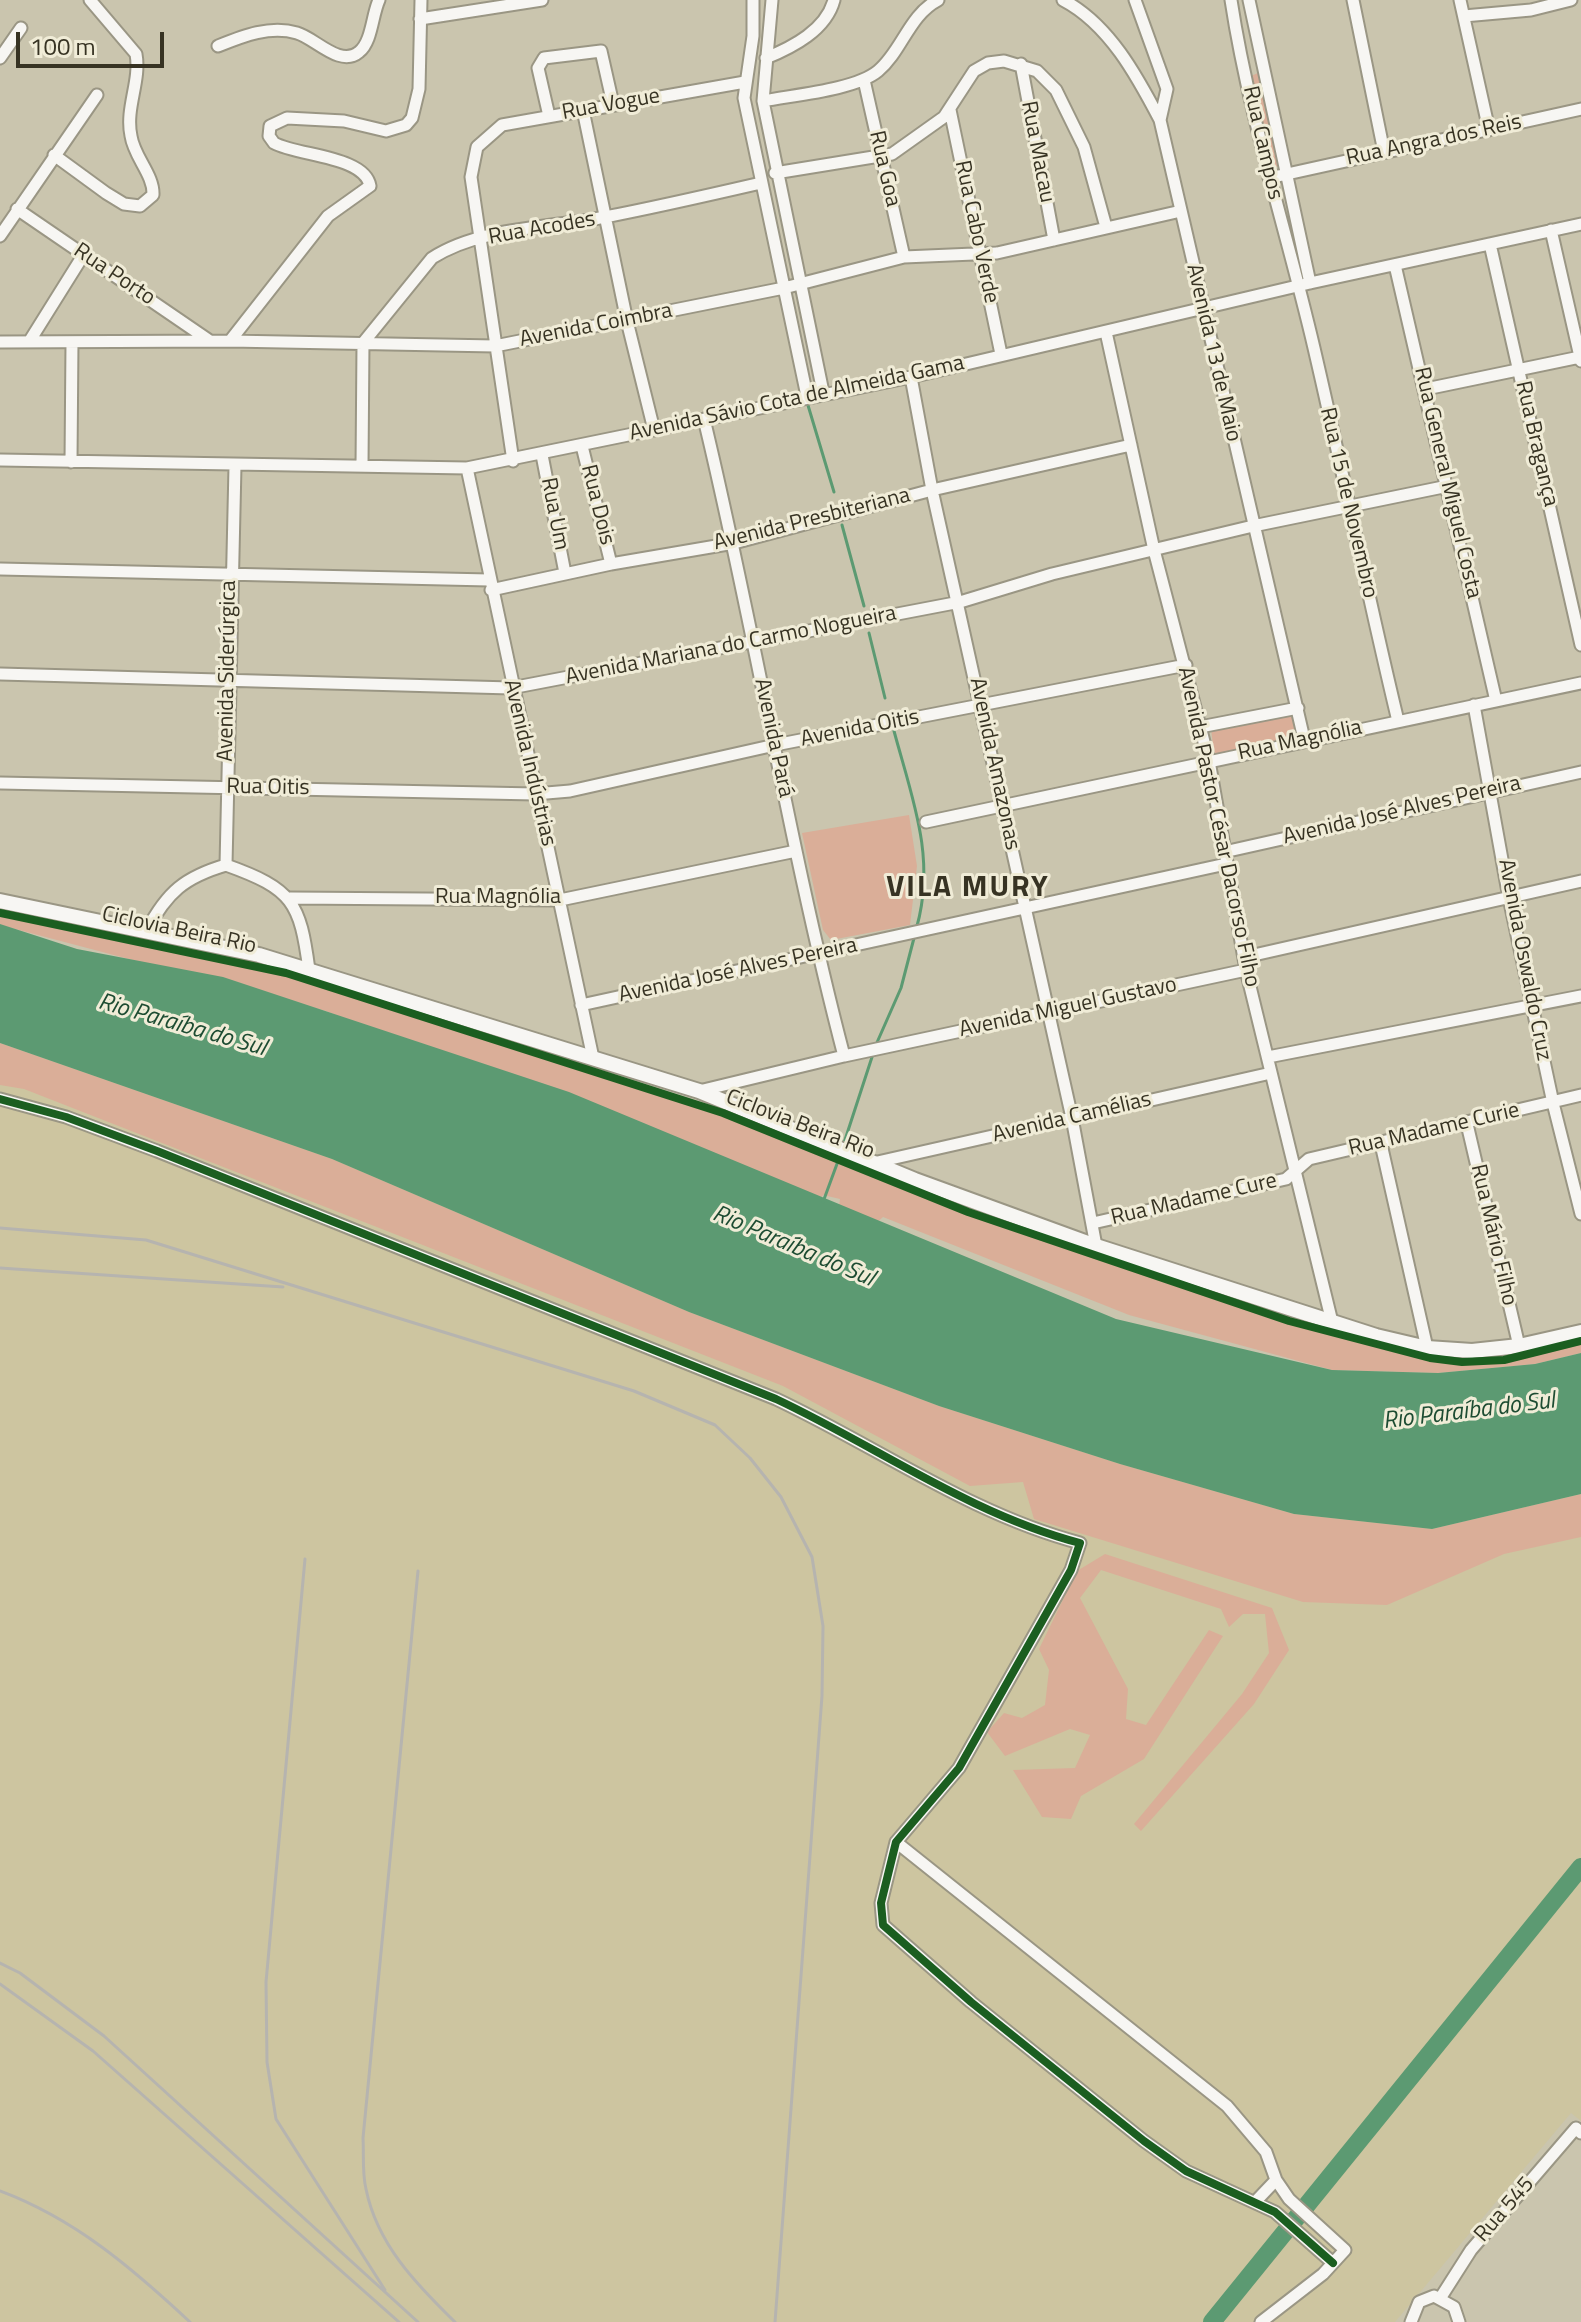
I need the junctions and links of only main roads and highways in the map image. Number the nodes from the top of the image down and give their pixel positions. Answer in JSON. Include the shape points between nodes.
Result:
{"nodes":[{"id":1,"x":0,"y":901,"type":"edge"},
{"id":2,"x":1581,"y":1332,"type":"edge"}],
"edges":[{"from":1,"to":2,"type":"main road","via":[[259,955],[699,1091],[849,1154],[1096,1246],[1427,1348],[1472,1351]]}]}
